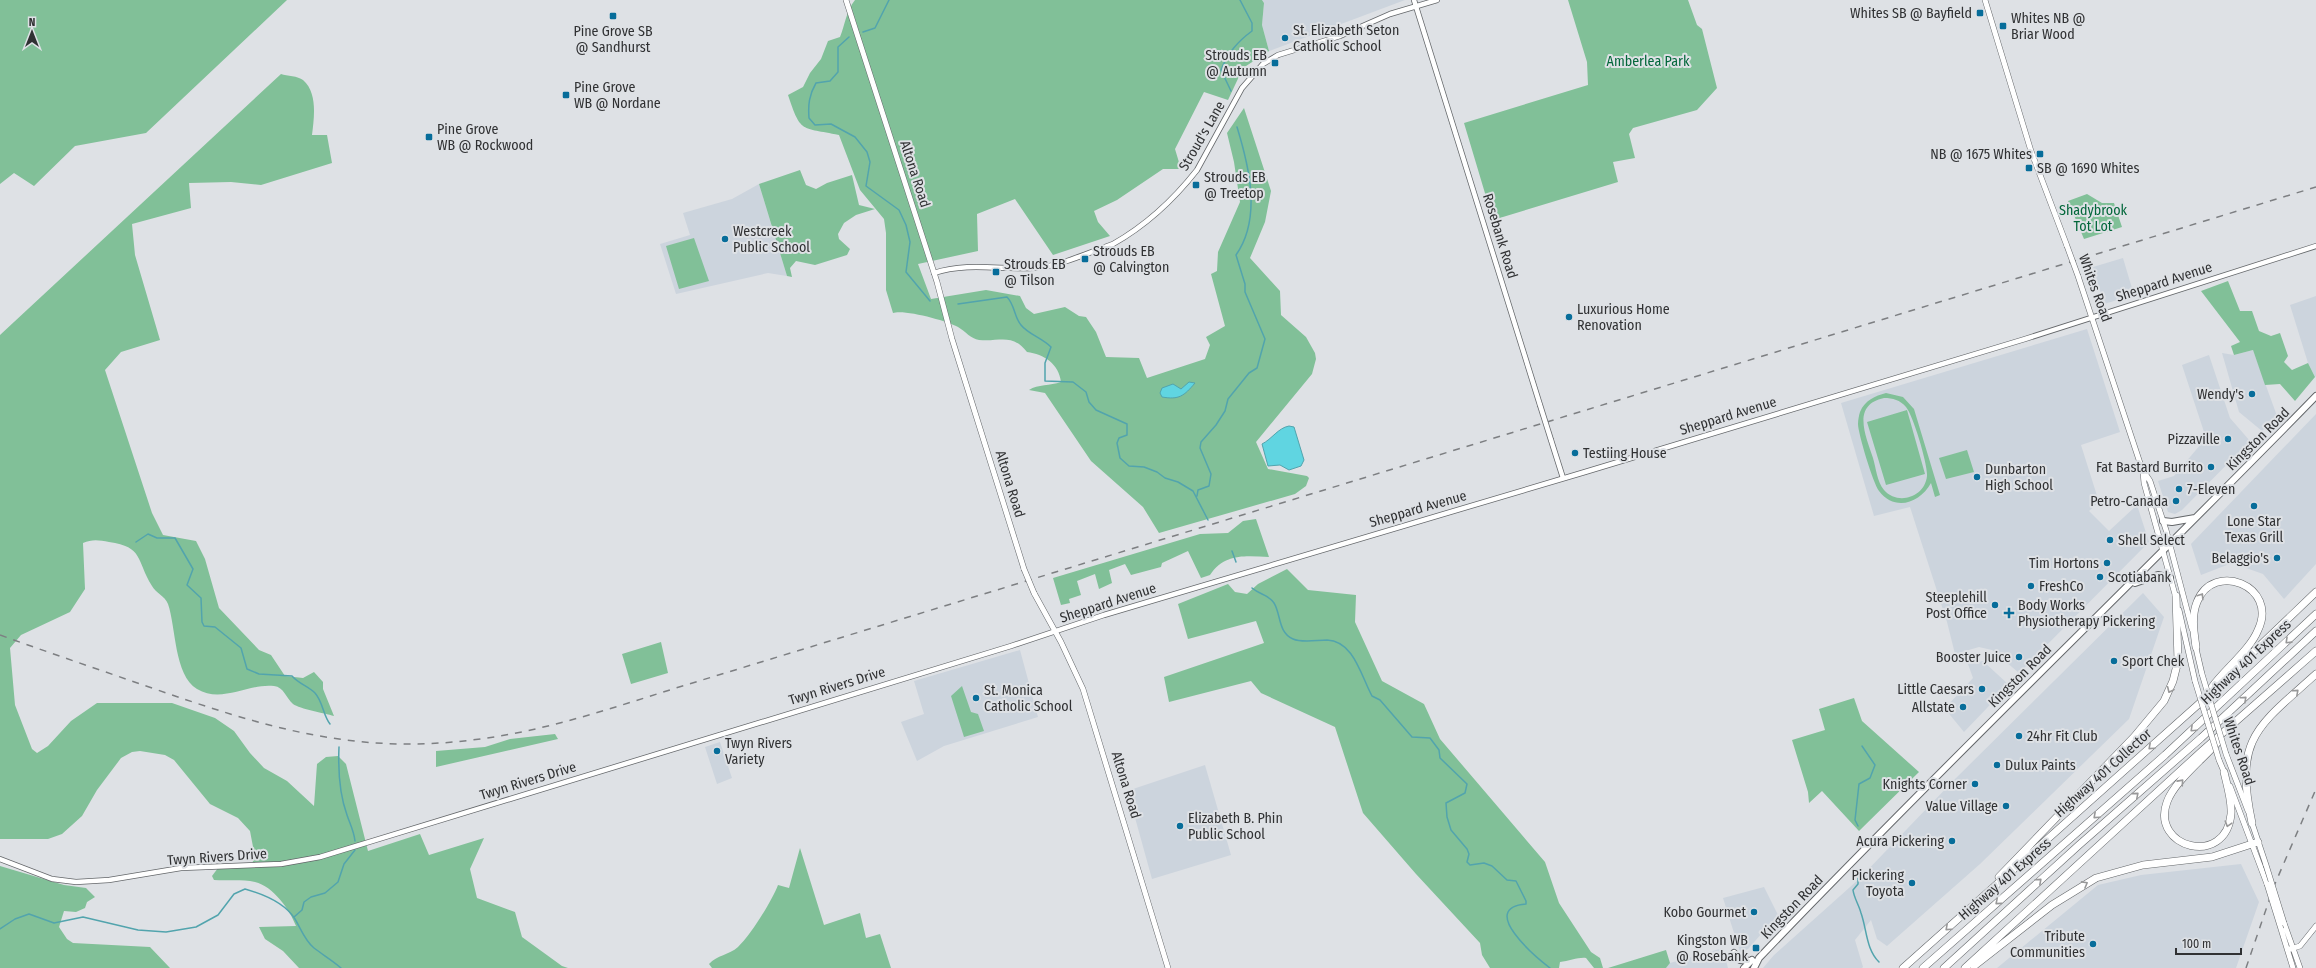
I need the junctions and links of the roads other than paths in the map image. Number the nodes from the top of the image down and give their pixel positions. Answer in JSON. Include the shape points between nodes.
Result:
{"nodes":[{"id":1,"x":846,"y":0,"type":"edge"},
{"id":2,"x":1414,"y":0,"type":"edge"},
{"id":3,"x":1437,"y":0,"type":"edge"},
{"id":4,"x":1985,"y":0,"type":"edge"},
{"id":5,"x":1416,"y":6,"type":"junction"},
{"id":6,"x":2316,"y":246,"type":"edge"},
{"id":7,"x":934,"y":273,"type":"junction"},
{"id":8,"x":2093,"y":316,"type":"junction"},
{"id":9,"x":2316,"y":396,"type":"edge"},
{"id":10,"x":2143,"y":472,"type":"junction"},
{"id":11,"x":1563,"y":478,"type":"junction"},
{"id":12,"x":2195,"y":518,"type":"junction"},
{"id":13,"x":2163,"y":521,"type":"junction"},
{"id":14,"x":2169,"y":544,"type":"junction"},
{"id":15,"x":2162,"y":552,"type":"junction"},
{"id":16,"x":2170,"y":578,"type":"junction"},
{"id":17,"x":2130,"y":586,"type":"junction"},
{"id":18,"x":2316,"y":592,"type":"edge"},
{"id":19,"x":2176,"y":596,"type":"junction"},
{"id":20,"x":2316,"y":614,"type":"edge"},
{"id":21,"x":2316,"y":631,"type":"edge"},
{"id":22,"x":1054,"y":632,"type":"junction"},
{"id":23,"x":2316,"y":636,"type":"edge"},
{"id":24,"x":2196,"y":647,"type":"junction"},
{"id":25,"x":2316,"y":651,"type":"edge"},
{"id":26,"x":2280,"y":665,"type":"junction"},
{"id":27,"x":2316,"y":674,"type":"edge"},
{"id":28,"x":2201,"y":702,"type":"junction"},
{"id":29,"x":2231,"y":725,"type":"junction"},
{"id":30,"x":2224,"y":772,"type":"junction"},
{"id":31,"x":2252,"y":823,"type":"junction"},
{"id":32,"x":2256,"y":843,"type":"junction"},
{"id":33,"x":0,"y":859,"type":"edge"},
{"id":34,"x":2264,"y":868,"type":"junction"},
{"id":35,"x":1977,"y":902,"type":"junction"},
{"id":36,"x":2316,"y":926,"type":"edge"},
{"id":37,"x":2293,"y":948,"type":"junction"},
{"id":38,"x":2287,"y":950,"type":"junction"},
{"id":39,"x":1734,"y":953,"type":"dead end"},
{"id":40,"x":1760,"y":958,"type":"junction"},
{"id":41,"x":1751,"y":961,"type":"junction"},
{"id":42,"x":1168,"y":968,"type":"edge"},
{"id":43,"x":1744,"y":968,"type":"edge"},
{"id":44,"x":1754,"y":968,"type":"edge"},
{"id":45,"x":1903,"y":968,"type":"edge"},
{"id":46,"x":1923,"y":968,"type":"edge"},
{"id":47,"x":1944,"y":968,"type":"edge"},
{"id":48,"x":1965,"y":968,"type":"edge"},
{"id":49,"x":1971,"y":968,"type":"edge"},
{"id":50,"x":2293,"y":968,"type":"edge"},
{"id":51,"x":2300,"y":968,"type":"edge"}],
"edges":[{"from":1,"to":7,"type":"main road","name":"Altona Road"},
{"from":2,"to":5,"type":"street","name":"Rosebank Road"},
{"from":3,"to":5,"type":"street","name":"Stroud's Lane"},
{"from":4,"to":8,"type":"main road","name":"Whites Road","bridge":true,"via":[[2031,151]]},
{"from":5,"to":7,"type":"street","name":"Stroud's Lane","via":[[1340,36],[1278,55],[1263,64],[1242,88],[1197,170],[1174,198],[1124,238],[1080,255],[1034,268],[968,266]]},
{"from":5,"to":11,"type":"street","name":"Rosebank Road","bridge":true},
{"from":6,"to":8,"type":"street","name":"Sheppard Avenue"},
{"from":7,"to":22,"type":"main road","name":"Altona Road","bridge":true,"via":[[1024,569]]},
{"from":8,"to":10,"type":"main road","name":"Whites Road"},
{"from":8,"to":11,"type":"street","name":"Sheppard Avenue"},
{"from":9,"to":12,"type":"main road","name":"Kingston Road"},
{"from":10,"to":13,"type":"main road","name":"Whites Road","via":[[2150,480]]},
{"from":10,"to":15,"type":"main road","name":"Whites Road"},
{"from":11,"to":22,"type":"street","name":"Sheppard Avenue"},
{"from":12,"to":13,"type":"main road"},
{"from":12,"to":14,"type":"main road","name":"Kingston Road"},
{"from":13,"to":14,"type":"main road","name":"Whites Road"},
{"from":14,"to":15,"type":"main road","name":"Kingston Road"},
{"from":14,"to":24,"type":"main road","name":"Whites Road"},
{"from":15,"to":16,"type":"main road","name":"Whites Road"},
{"from":15,"to":17,"type":"main road","name":"Kingston Road"},
{"from":16,"to":17,"type":"main road","via":[[2155,575]]},
{"from":16,"to":19,"type":"main road","name":"Whites Road"},
{"from":17,"to":40,"type":"main road","name":"Kingston Road","via":[[2020,693]]},
{"from":18,"to":28,"type":"highway","name":"Highway 401 Collector"},
{"from":19,"to":30,"type":"main road","name":"Whites Road","bridge":true,"via":[[2195,681]]},
{"from":19,"to":35,"type":"highway","one_way":true,"via":[[2178,661],[2174,681],[2164,701],[2134,737]]},
{"from":20,"to":46,"type":"highway","name":"Highway 401 Express","one_way":true,"via":[[2165,755]]},
{"from":21,"to":26,"type":"highway","name":"Highway 401 Express"},
{"from":22,"to":33,"type":"street","name":"Twyn Rivers Drive","via":[[320,857],[281,864],[180,868],[109,880],[76,882],[52,879]]},
{"from":22,"to":42,"type":"main road","name":"Altona Road","via":[[1083,689]]},
{"from":23,"to":26,"type":"highway"},
{"from":24,"to":28,"type":"highway","one_way":true,"via":[[2194,614],[2197,602],[2205,589],[2215,583],[2227,581],[2241,583],[2252,589],[2261,606],[2259,629]]},
{"from":24,"to":31,"type":"main road","name":"Whites Road","bridge":true,"via":[[2226,754]]},
{"from":25,"to":29,"type":"highway"},
{"from":47,"to":26,"type":"highway","name":"Highway 401 Express","one_way":true},
{"from":31,"to":27,"type":"highway","one_way":true,"via":[[2245,791],[2245,769],[2247,752],[2254,735],[2273,712]]},
{"from":28,"to":35,"type":"highway","name":"Highway 401 Collector","one_way":true},
{"from":30,"to":29,"type":"highway","one_way":true,"via":[[2231,810],[2226,832],[2216,842],[2205,846],[2191,846],[2177,840],[2166,822],[2167,802],[2175,789]]},
{"from":29,"to":48,"type":"highway"},
{"from":30,"to":32,"type":"main road","name":"Whites Road"},
{"from":31,"to":32,"type":"main road","name":"Whites Road"},
{"from":32,"to":34,"type":"main road","name":"Whites Road"},
{"from":49,"to":32,"type":"highway","one_way":true,"via":[[2052,905],[2096,878],[2143,865],[2212,857]]},
{"from":34,"to":37,"type":"main road","name":"Whites Road","bridge":true},
{"from":34,"to":38,"type":"main road","name":"Whites Road","bridge":true},
{"from":35,"to":45,"type":"highway","name":"Highway 401 Collector","one_way":true},
{"from":36,"to":37,"type":"main road","via":[[2305,942]]},
{"from":37,"to":38,"type":"main road"},
{"from":37,"to":51,"type":"main road","name":"Whites Road"},
{"from":38,"to":50,"type":"main road","name":"Whites Road"},
{"from":39,"to":41,"type":"main road","via":[[1740,960]]},
{"from":40,"to":41,"type":"main road","name":"Kingston Road"},
{"from":40,"to":44,"type":"main road","name":"Kingston Road"},
{"from":41,"to":43,"type":"main road","name":"Kingston Road"}]}
